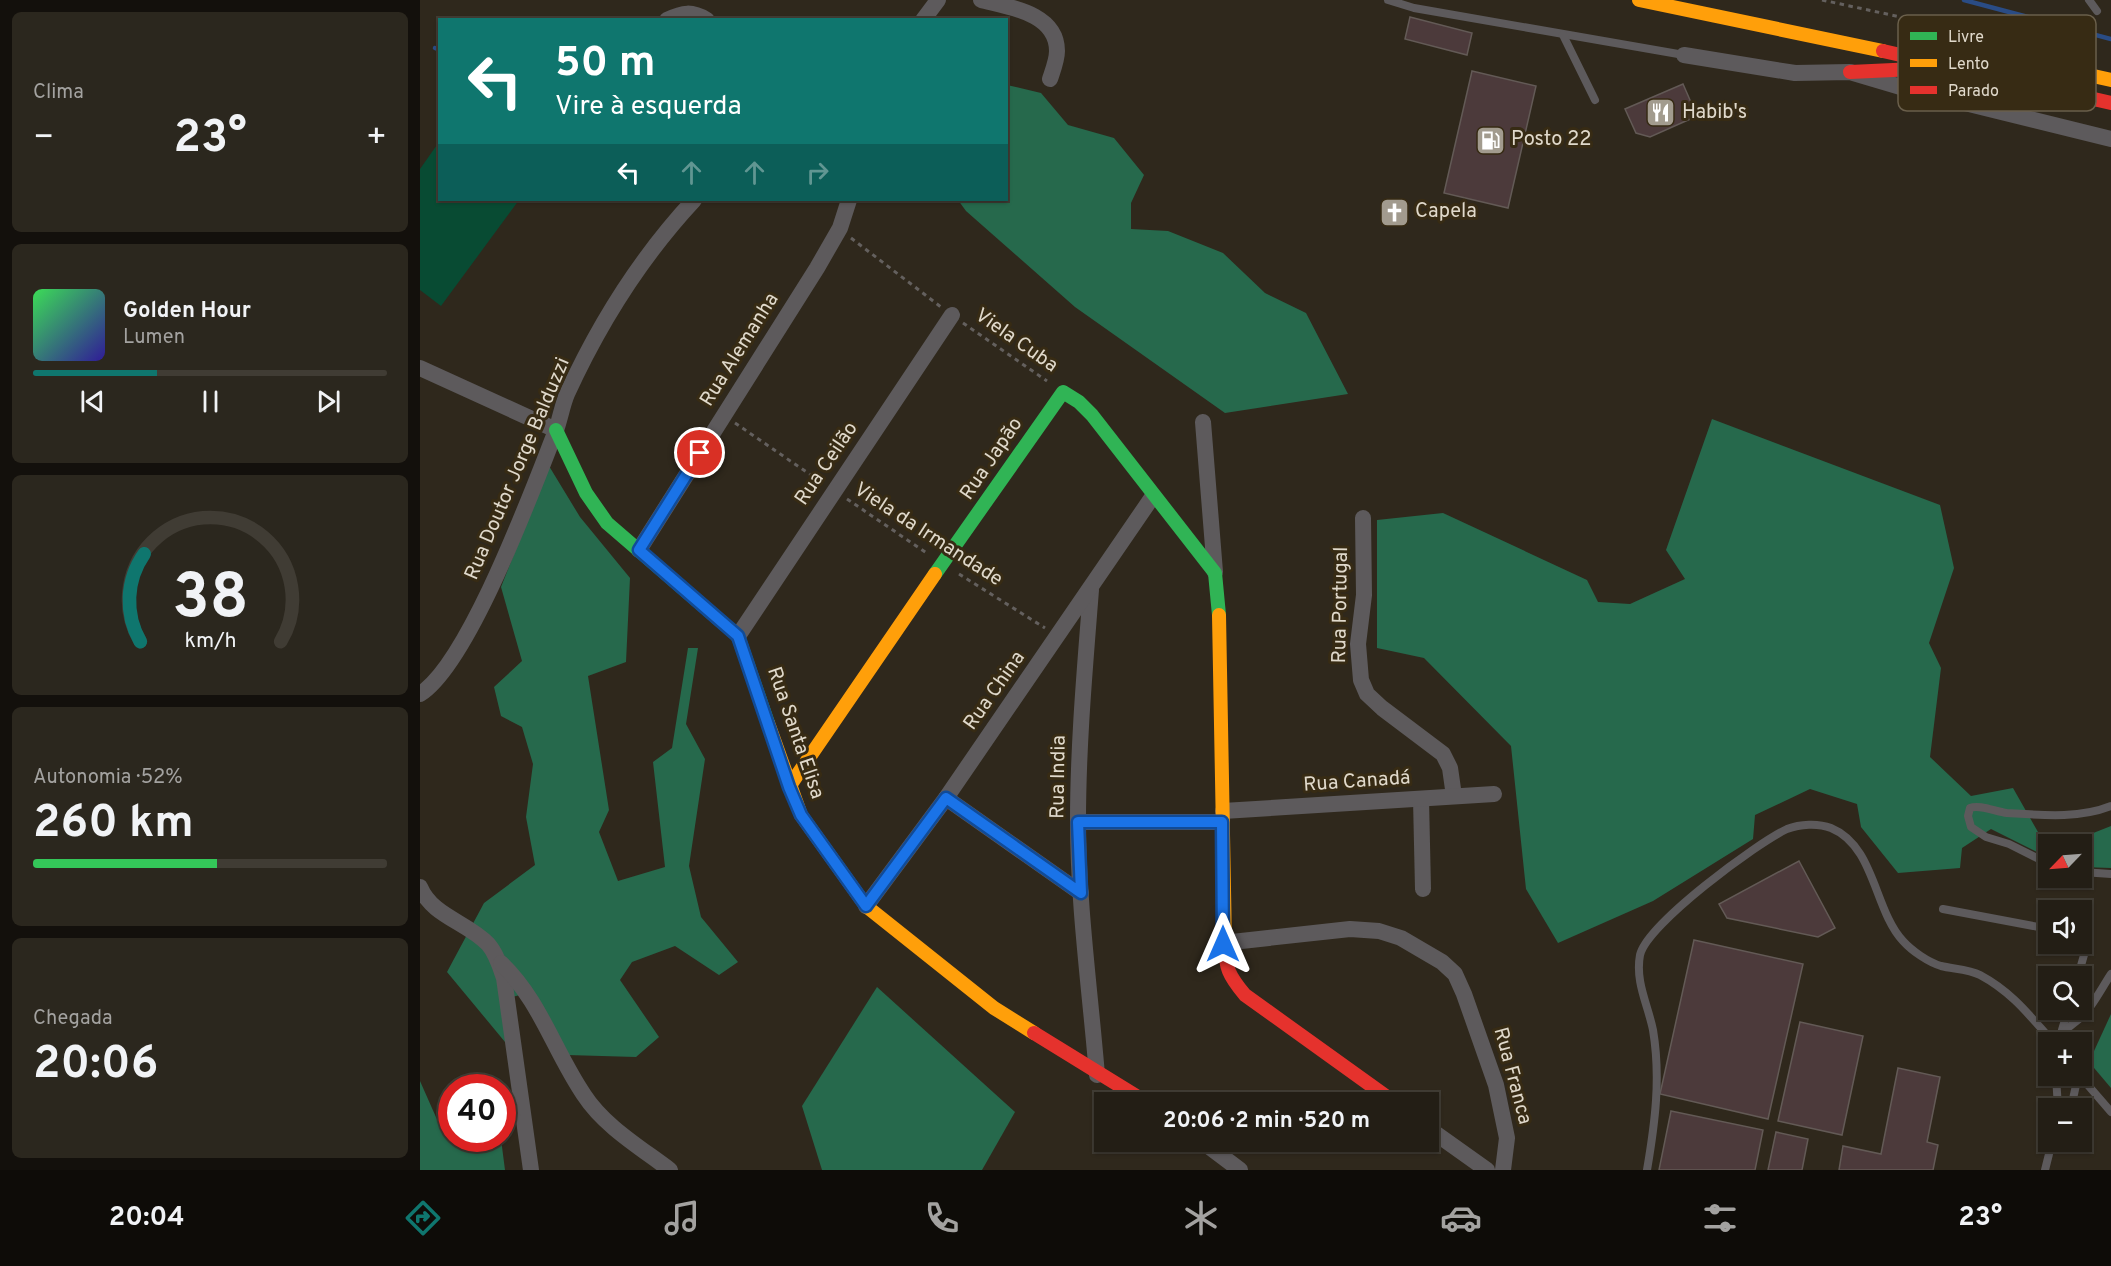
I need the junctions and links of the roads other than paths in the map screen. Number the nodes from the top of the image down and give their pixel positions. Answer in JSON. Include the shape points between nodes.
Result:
{"nodes":[{"id":1,"x":938,"y":0,"type":"edge"},
{"id":2,"x":981,"y":0,"type":"edge"},
{"id":3,"x":1388,"y":0,"type":"edge"},
{"id":4,"x":1639,"y":0,"type":"edge"},
{"id":5,"x":2089,"y":0,"type":"edge"},
{"id":6,"x":2097,"y":11,"type":"dead end"},
{"id":7,"x":671,"y":18,"type":"edge"},
{"id":8,"x":704,"y":18,"type":"edge"},
{"id":9,"x":924,"y":18,"type":"edge"},
{"id":10,"x":1563,"y":35,"type":"junction"},
{"id":11,"x":1684,"y":55,"type":"joint"},
{"id":12,"x":1898,"y":55,"type":"edge"},
{"id":13,"x":1898,"y":69,"type":"edge"},
{"id":14,"x":1850,"y":72,"type":"junction"},
{"id":15,"x":1050,"y":79,"type":"dead end"},
{"id":16,"x":1898,"y":87,"type":"edge"},
{"id":17,"x":1596,"y":100,"type":"dead end"},
{"id":18,"x":2096,"y":100,"type":"edge"},
{"id":19,"x":2111,"y":103,"type":"edge"},
{"id":20,"x":1997,"y":111,"type":"edge"},
{"id":21,"x":2111,"y":139,"type":"edge"},
{"id":22,"x":693,"y":201,"type":"edge"},
{"id":23,"x":849,"y":201,"type":"edge"},
{"id":24,"x":952,"y":315,"type":"road end"},
{"id":25,"x":420,"y":368,"type":"edge"},
{"id":26,"x":1203,"y":422,"type":"dead end"},
{"id":27,"x":556,"y":430,"type":"junction"},
{"id":28,"x":1153,"y":496,"type":"junction"},
{"id":29,"x":1363,"y":518,"type":"dead end"},
{"id":30,"x":639,"y":550,"type":"junction"},
{"id":31,"x":1215,"y":573,"type":"junction"},
{"id":32,"x":1091,"y":589,"type":"junction"},
{"id":33,"x":738,"y":636,"type":"junction"},
{"id":34,"x":420,"y":694,"type":"edge"},
{"id":35,"x":789,"y":787,"type":"junction"},
{"id":36,"x":1494,"y":794,"type":"dead end"},
{"id":37,"x":1455,"y":796,"type":"junction"},
{"id":38,"x":946,"y":798,"type":"junction"},
{"id":39,"x":1421,"y":799,"type":"junction"},
{"id":40,"x":2111,"y":806,"type":"edge"},
{"id":41,"x":1223,"y":817,"type":"junction"},
{"id":42,"x":1078,"y":822,"type":"junction"},
{"id":43,"x":2038,"y":858,"type":"edge"},
{"id":44,"x":2092,"y":873,"type":"edge"},
{"id":45,"x":2111,"y":874,"type":"edge"},
{"id":46,"x":420,"y":887,"type":"edge"},
{"id":47,"x":1424,"y":889,"type":"dead end"},
{"id":48,"x":1081,"y":893,"type":"junction"},
{"id":49,"x":866,"y":906,"type":"junction"},
{"id":50,"x":1943,"y":909,"type":"dead end"},
{"id":51,"x":2038,"y":927,"type":"edge"},
{"id":52,"x":1223,"y":944,"type":"junction"},
{"id":53,"x":498,"y":960,"type":"junction"},
{"id":54,"x":2111,"y":974,"type":"edge"},
{"id":55,"x":2065,"y":1020,"type":"edge"},
{"id":56,"x":2062,"y":1030,"type":"joint"},
{"id":57,"x":2045,"y":1032,"type":"edge"},
{"id":58,"x":1097,"y":1075,"type":"junction"},
{"id":59,"x":2088,"y":1086,"type":"edge"},
{"id":60,"x":1128,"y":1092,"type":"edge"},
{"id":61,"x":1380,"y":1092,"type":"edge"},
{"id":62,"x":2111,"y":1112,"type":"edge"},
{"id":63,"x":1439,"y":1136,"type":"edge"},
{"id":64,"x":1216,"y":1152,"type":"edge"},
{"id":65,"x":2050,"y":1152,"type":"edge"},
{"id":66,"x":531,"y":1170,"type":"edge"},
{"id":67,"x":670,"y":1170,"type":"edge"},
{"id":68,"x":1240,"y":1170,"type":"edge"},
{"id":69,"x":1486,"y":1170,"type":"edge"},
{"id":70,"x":1503,"y":1170,"type":"edge"},
{"id":71,"x":1647,"y":1170,"type":"edge"},
{"id":72,"x":2045,"y":1170,"type":"edge"}],
"edges":[{"from":1,"to":9,"type":"street"},
{"from":2,"to":15,"type":"street","via":[[1022,10],[1048,25],[1056,40],[1057,53]]},
{"from":3,"to":10,"type":"lane"},
{"from":4,"to":12,"type":"main road"},
{"from":5,"to":6,"type":"lane"},
{"from":7,"to":8,"type":"street","via":[[695,13]]},
{"from":10,"to":11,"type":"lane"},
{"from":10,"to":17,"type":"lane"},
{"from":11,"to":14,"type":"street","via":[[1795,73]]},
{"from":13,"to":14,"type":"main road"},
{"from":14,"to":16,"type":"street"},
{"from":18,"to":19,"type":"main road"},
{"from":20,"to":21,"type":"street"},
{"from":22,"to":27,"type":"street","name":"Rua Doutor Jorge Balduzzi","via":[[667,230],[618,299],[567,395]]},
{"from":23,"to":30,"type":"street","name":"Rua Alemanha","via":[[840,228]]},
{"from":24,"to":33,"type":"street","name":"Rua Ceilão"},
{"from":25,"to":27,"type":"street"},
{"from":26,"to":31,"type":"street"},
{"from":27,"to":30,"type":"main road","via":[[586,493],[607,523]]},
{"from":27,"to":34,"type":"street","name":"Rua Doutor Jorge Balduzzi","via":[[487,597],[437,681]]},
{"from":28,"to":31,"type":"main road"},
{"from":28,"to":32,"type":"street","name":"Rua China"},
{"from":28,"to":35,"type":"main road","name":"Rua Japão","via":[[1092,415],[1063,392]]},
{"from":29,"to":37,"type":"street","name":"Rua Portugal","via":[[1364,595],[1358,644],[1361,680],[1367,694],[1382,708],[1443,754]]},
{"from":30,"to":33,"type":"main road"},
{"from":31,"to":41,"type":"main road","via":[[1221,625]]},
{"from":32,"to":38,"type":"street","name":"Rua China"},
{"from":32,"to":42,"type":"street","name":"Rua India"},
{"from":33,"to":35,"type":"main road","name":"Rua Santa Elisa"},
{"from":35,"to":49,"type":"main road","name":"Rua Santa Elisa","via":[[801,815]]},
{"from":36,"to":37,"type":"street","name":"Rua Canadá"},
{"from":37,"to":39,"type":"street","name":"Rua Canadá"},
{"from":38,"to":48,"type":"street"},
{"from":38,"to":49,"type":"street","name":"Rua China"},
{"from":39,"to":41,"type":"street","name":"Rua Canadá"},
{"from":39,"to":47,"type":"street"},
{"from":40,"to":43,"type":"lane","via":[[2056,815],[1970,808],[1971,827]]},
{"from":41,"to":42,"type":"street","name":"Rua Canadá"},
{"from":41,"to":52,"type":"main road"},
{"from":42,"to":48,"type":"street","name":"Rua India"},
{"from":44,"to":45,"type":"lane"},
{"from":46,"to":53,"type":"street","via":[[438,910],[489,945]]},
{"from":48,"to":58,"type":"street","name":"Rua India"},
{"from":49,"to":58,"type":"main road","name":"Rua Santa Elisa","via":[[994,1008]]},
{"from":50,"to":51,"type":"lane"},
{"from":52,"to":61,"type":"main road","via":[[1225,964],[1245,995]]},
{"from":52,"to":70,"type":"street","name":"Rua Franca","via":[[1350,929],[1379,931],[1401,938],[1442,962],[1455,974],[1464,994],[1496,1085],[1507,1138]]},
{"from":53,"to":66,"type":"street","via":[[504,978]]},
{"from":53,"to":67,"type":"street","via":[[523,986],[584,1096],[624,1136]]},
{"from":54,"to":56,"type":"lane","via":[[2085,1012]]},
{"from":55,"to":56,"type":"lane"},
{"from":57,"to":71,"type":"lane","via":[[2011,994],[1978,974],[1938,965],[1902,940],[1862,858],[1849,840],[1831,828],[1806,824],[1788,829],[1743,855],[1671,915],[1641,952],[1638,969],[1657,1070],[1656,1112]]},
{"from":58,"to":60,"type":"main road","name":"Rua Santa Elisa"},
{"from":59,"to":62,"type":"lane"},
{"from":63,"to":69,"type":"street"},
{"from":64,"to":68,"type":"street"},
{"from":65,"to":72,"type":"lane"}]}
